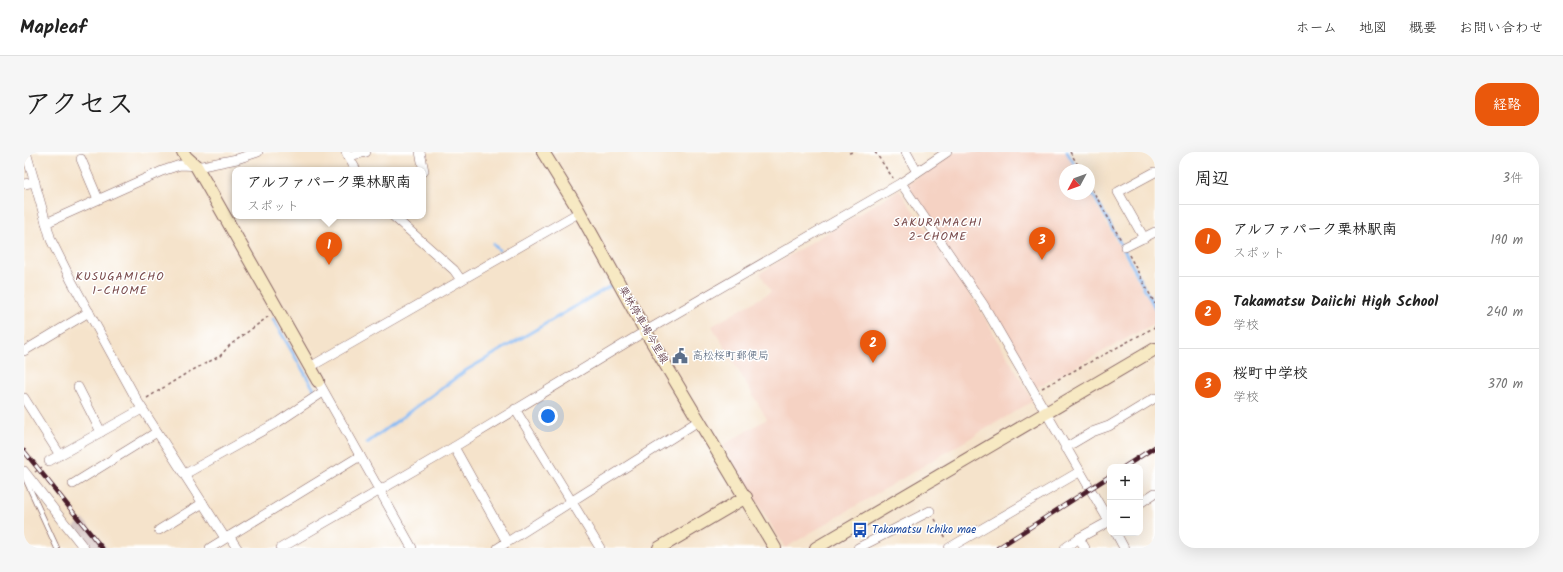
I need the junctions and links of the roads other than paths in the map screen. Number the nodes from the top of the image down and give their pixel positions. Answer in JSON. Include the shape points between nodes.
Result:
{"nodes":[{"id":1,"x":26,"y":152,"type":"edge"},
{"id":2,"x":183,"y":152,"type":"edge"},
{"id":3,"x":258,"y":152,"type":"edge"},
{"id":4,"x":366,"y":152,"type":"edge"},
{"id":5,"x":420,"y":152,"type":"edge"},
{"id":6,"x":543,"y":152,"type":"edge"},
{"id":7,"x":906,"y":152,"type":"edge"},
{"id":8,"x":947,"y":152,"type":"edge"},
{"id":9,"x":245,"y":154,"type":"edge"},
{"id":10,"x":347,"y":154,"type":"edge"},
{"id":11,"x":81,"y":159,"type":"dead end"},
{"id":12,"x":196,"y":166,"type":"junction"},
{"id":13,"x":354,"y":167,"type":"edge"},
{"id":14,"x":423,"y":167,"type":"edge"},
{"id":15,"x":917,"y":172,"type":"junction"},
{"id":16,"x":1155,"y":172,"type":"edge"},
{"id":17,"x":35,"y":182,"type":"junction"},
{"id":18,"x":24,"y":184,"type":"edge"},
{"id":19,"x":899,"y":184,"type":"junction"},
{"id":20,"x":98,"y":199,"type":"junction"},
{"id":21,"x":580,"y":212,"type":"junction"},
{"id":22,"x":396,"y":219,"type":"edge"},
{"id":23,"x":46,"y":222,"type":"junction"},
{"id":24,"x":1155,"y":232,"type":"edge"},
{"id":25,"x":1144,"y":238,"type":"junction"},
{"id":26,"x":1125,"y":247,"type":"dead end"},
{"id":27,"x":461,"y":280,"type":"junction"},
{"id":28,"x":89,"y":312,"type":"junction"},
{"id":29,"x":646,"y":332,"type":"junction"},
{"id":30,"x":1155,"y":349,"type":"edge"},
{"id":31,"x":24,"y":350,"type":"edge"},
{"id":32,"x":310,"y":366,"type":"junction"},
{"id":33,"x":318,"y":381,"type":"joint"},
{"id":34,"x":78,"y":387,"type":"dead end"},
{"id":35,"x":324,"y":392,"type":"junction"},
{"id":36,"x":24,"y":398,"type":"edge"},
{"id":37,"x":1155,"y":398,"type":"edge"},
{"id":38,"x":140,"y":406,"type":"junction"},
{"id":39,"x":515,"y":409,"type":"junction"},
{"id":40,"x":1046,"y":413,"type":"junction"},
{"id":41,"x":700,"y":420,"type":"junction"},
{"id":42,"x":101,"y":432,"type":"junction"},
{"id":43,"x":157,"y":432,"type":"junction"},
{"id":44,"x":454,"y":447,"type":"junction"},
{"id":45,"x":1065,"y":448,"type":"junction"},
{"id":46,"x":60,"y":455,"type":"junction"},
{"id":47,"x":360,"y":456,"type":"junction"},
{"id":48,"x":49,"y":461,"type":"road end"},
{"id":49,"x":1080,"y":472,"type":"junction"},
{"id":50,"x":185,"y":474,"type":"junction"},
{"id":51,"x":26,"y":475,"type":"edge"},
{"id":52,"x":73,"y":484,"type":"dead end"},
{"id":53,"x":381,"y":490,"type":"junction"},
{"id":54,"x":1155,"y":493,"type":"edge"},
{"id":55,"x":746,"y":497,"type":"junction"},
{"id":56,"x":572,"y":501,"type":"junction"},
{"id":57,"x":1143,"y":501,"type":"edge"},
{"id":58,"x":203,"y":503,"type":"junction"},
{"id":59,"x":930,"y":511,"type":"road end"},
{"id":60,"x":1107,"y":517,"type":"edge"},
{"id":61,"x":1107,"y":524,"type":"edge"},
{"id":62,"x":159,"y":530,"type":"dead end"},
{"id":63,"x":1118,"y":536,"type":"edge"},
{"id":64,"x":227,"y":537,"type":"junction"},
{"id":65,"x":1079,"y":538,"type":"junction"},
{"id":66,"x":507,"y":542,"type":"junction"},
{"id":67,"x":950,"y":547,"type":"edge"},
{"id":68,"x":57,"y":548,"type":"edge"},
{"id":69,"x":84,"y":548,"type":"edge"},
{"id":70,"x":210,"y":548,"type":"edge"},
{"id":71,"x":236,"y":548,"type":"edge"},
{"id":72,"x":281,"y":548,"type":"edge"},
{"id":73,"x":412,"y":548,"type":"edge"},
{"id":74,"x":498,"y":548,"type":"edge"},
{"id":75,"x":600,"y":548,"type":"edge"},
{"id":76,"x":660,"y":548,"type":"edge"},
{"id":77,"x":775,"y":548,"type":"edge"},
{"id":78,"x":816,"y":548,"type":"edge"},
{"id":79,"x":858,"y":548,"type":"edge"},
{"id":80,"x":1064,"y":548,"type":"edge"},
{"id":81,"x":1085,"y":548,"type":"edge"},
{"id":82,"x":1124,"y":548,"type":"edge"}],
"edges":[{"from":1,"to":17,"type":"street"},
{"from":2,"to":12,"type":"street"},
{"from":3,"to":9,"type":"street"},
{"from":4,"to":10,"type":"street"},
{"from":5,"to":14,"type":"street"},
{"from":6,"to":21,"type":"street","name":"栗林停車場今里線"},
{"from":7,"to":15,"type":"street"},
{"from":8,"to":15,"type":"street"},
{"from":9,"to":12,"type":"street"},
{"from":10,"to":13,"type":"street"},
{"from":11,"to":20,"type":"street"},
{"from":12,"to":20,"type":"street","via":[[180,165],[162,171]]},
{"from":12,"to":32,"type":"street"},
{"from":15,"to":19,"type":"street"},
{"from":16,"to":25,"type":"street","via":[[1118,192]]},
{"from":17,"to":18,"type":"street"},
{"from":17,"to":23,"type":"street"},
{"from":19,"to":29,"type":"street"},
{"from":19,"to":40,"type":"street","via":[[983,304]]},
{"from":20,"to":23,"type":"street"},
{"from":21,"to":27,"type":"street"},
{"from":21,"to":29,"type":"street","name":"栗林停車場今里線"},
{"from":22,"to":27,"type":"street","via":[[454,270]]},
{"from":23,"to":28,"type":"street","via":[[51,240]]},
{"from":24,"to":25,"type":"street"},
{"from":25,"to":26,"type":"street"},
{"from":27,"to":32,"type":"street"},
{"from":28,"to":31,"type":"street"},
{"from":28,"to":38,"type":"street"},
{"from":29,"to":39,"type":"street"},
{"from":29,"to":41,"type":"street","name":"栗林停車場今里線"},
{"from":30,"to":40,"type":"street"},
{"from":32,"to":33,"type":"street"},
{"from":33,"to":35,"type":"street"},
{"from":34,"to":42,"type":"street"},
{"from":35,"to":47,"type":"street"},
{"from":35,"to":50,"type":"street","via":[[278,422]]},
{"from":36,"to":46,"type":"street"},
{"from":37,"to":45,"type":"street","via":[[1109,426],[1092,432]]},
{"from":38,"to":42,"type":"street"},
{"from":38,"to":43,"type":"street"},
{"from":39,"to":44,"type":"street"},
{"from":39,"to":56,"type":"street"},
{"from":40,"to":45,"type":"street"},
{"from":40,"to":78,"type":"street"},
{"from":41,"to":55,"type":"street","name":"栗林停車場今里線"},
{"from":41,"to":56,"type":"street"},
{"from":42,"to":46,"type":"street"},
{"from":43,"to":50,"type":"street"},
{"from":43,"to":52,"type":"street"},
{"from":44,"to":53,"type":"street"},
{"from":44,"to":66,"type":"street"},
{"from":45,"to":49,"type":"street"},
{"from":46,"to":48,"type":"street"},
{"from":47,"to":53,"type":"street"},
{"from":47,"to":64,"type":"street"},
{"from":49,"to":60,"type":"street"},
{"from":49,"to":67,"type":"street"},
{"from":50,"to":58,"type":"street"},
{"from":51,"to":68,"type":"lane"},
{"from":51,"to":69,"type":"street"},
{"from":53,"to":72,"type":"street"},
{"from":53,"to":73,"type":"street"},
{"from":54,"to":57,"type":"street"},
{"from":55,"to":76,"type":"street"},
{"from":55,"to":77,"type":"street","name":"栗林停車場今里線"},
{"from":56,"to":66,"type":"street"},
{"from":56,"to":75,"type":"street"},
{"from":58,"to":62,"type":"street"},
{"from":58,"to":64,"type":"street"},
{"from":59,"to":79,"type":"street"},
{"from":61,"to":65,"type":"street"},
{"from":63,"to":82,"type":"street"},
{"from":64,"to":70,"type":"street"},
{"from":64,"to":71,"type":"street"},
{"from":65,"to":80,"type":"street"},
{"from":65,"to":81,"type":"street"},
{"from":66,"to":74,"type":"street"}]}
